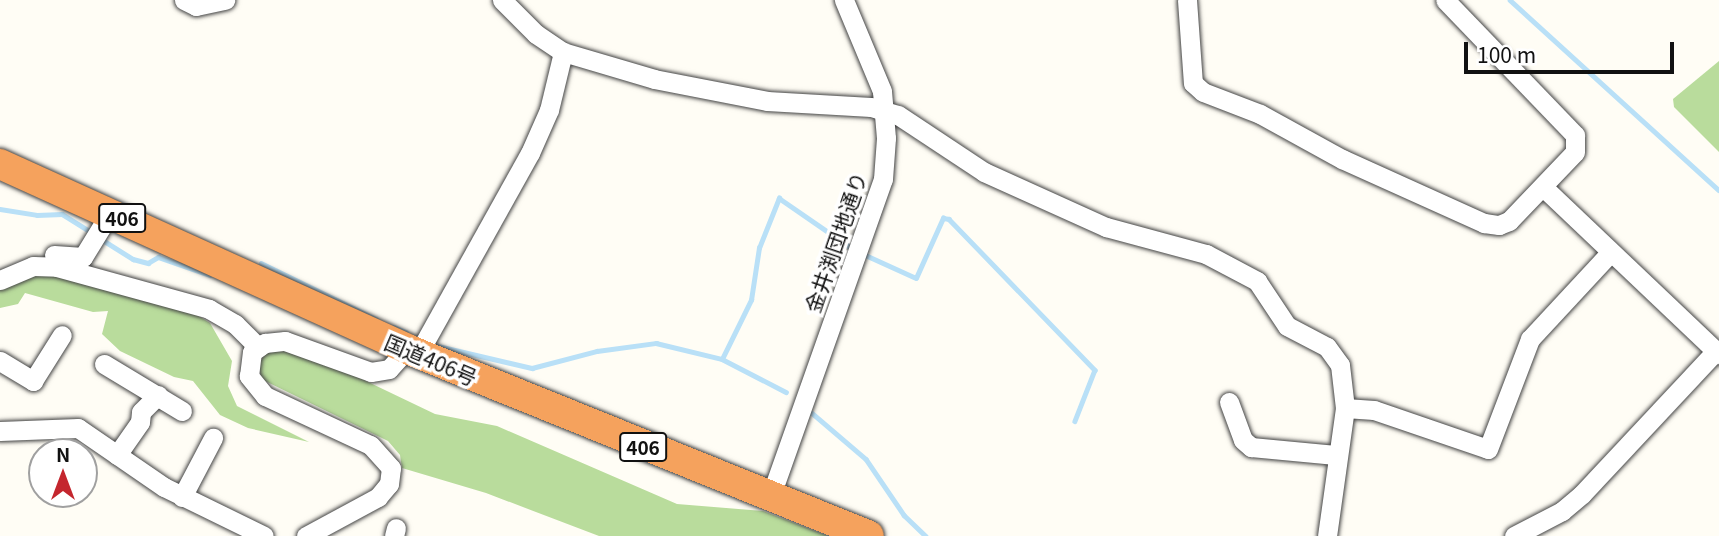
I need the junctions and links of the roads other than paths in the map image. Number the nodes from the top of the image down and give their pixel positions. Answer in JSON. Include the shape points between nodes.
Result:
{"nodes":[{"id":1,"x":184,"y":0,"type":"edge"},
{"id":2,"x":225,"y":0,"type":"edge"},
{"id":3,"x":502,"y":0,"type":"edge"},
{"id":4,"x":844,"y":0,"type":"edge"},
{"id":5,"x":1187,"y":0,"type":"edge"},
{"id":6,"x":1445,"y":0,"type":"edge"},
{"id":7,"x":563,"y":52,"type":"junction"},
{"id":8,"x":884,"y":110,"type":"junction"},
{"id":9,"x":0,"y":164,"type":"edge"},
{"id":10,"x":1543,"y":187,"type":"junction"},
{"id":11,"x":107,"y":219,"type":"junction"},
{"id":12,"x":1610,"y":253,"type":"junction"},
{"id":13,"x":0,"y":266,"type":"edge"},
{"id":14,"x":0,"y":280,"type":"edge"},
{"id":15,"x":62,"y":335,"type":"dead end"},
{"id":16,"x":258,"y":346,"type":"junction"},
{"id":17,"x":412,"y":351,"type":"junction"},
{"id":18,"x":1717,"y":352,"type":"edge"},
{"id":19,"x":0,"y":361,"type":"edge"},
{"id":20,"x":104,"y":364,"type":"dead end"},
{"id":21,"x":158,"y":395,"type":"junction"},
{"id":22,"x":1228,"y":402,"type":"dead end"},
{"id":23,"x":1345,"y":408,"type":"junction"},
{"id":24,"x":182,"y":411,"type":"dead end"},
{"id":25,"x":0,"y":431,"type":"edge"},
{"id":26,"x":213,"y":438,"type":"dead end"},
{"id":27,"x":117,"y":455,"type":"junction"},
{"id":28,"x":1336,"y":455,"type":"junction"},
{"id":29,"x":182,"y":497,"type":"junction"},
{"id":30,"x":770,"y":498,"type":"junction"},
{"id":31,"x":264,"y":536,"type":"edge"},
{"id":32,"x":306,"y":536,"type":"edge"},
{"id":33,"x":869,"y":536,"type":"edge"},
{"id":34,"x":1327,"y":536,"type":"edge"},
{"id":35,"x":1514,"y":536,"type":"edge"}],
"edges":[{"from":1,"to":2,"type":"street","via":[[196,6]]},
{"from":3,"to":7,"type":"street","via":[[536,34]]},
{"from":4,"to":8,"type":"street","name":"金井渕団地通り","via":[[874,64]]},
{"from":5,"to":10,"type":"street","via":[[1194,83],[1203,92],[1260,114],[1342,159],[1484,223],[1509,221]]},
{"from":6,"to":10,"type":"street","via":[[1575,135],[1575,152]]},
{"from":7,"to":8,"type":"street","via":[[654,79],[767,101]]},
{"from":7,"to":17,"type":"street","via":[[549,110],[530,153]]},
{"from":8,"to":23,"type":"street","via":[[984,172],[1105,227],[1206,254],[1257,281],[1270,294],[1287,326],[1335,355]]},
{"from":8,"to":30,"type":"street","name":"金井渕団地通り","via":[[883,179]]},
{"from":9,"to":11,"type":"highway","name":"国道406号","number":"406"},
{"from":10,"to":12,"type":"street"},
{"from":11,"to":13,"type":"street","via":[[83,257],[38,252]]},
{"from":11,"to":17,"type":"highway","name":"国道406号","number":"406"},
{"from":12,"to":18,"type":"street"},
{"from":12,"to":23,"type":"street","via":[[1530,339],[1488,449],[1374,411]]},
{"from":14,"to":16,"type":"street","via":[[33,266],[66,269],[209,309],[235,324]]},
{"from":15,"to":19,"type":"street","via":[[33,381]]},
{"from":16,"to":17,"type":"street","via":[[285,341],[371,372],[389,369]]},
{"from":16,"to":32,"type":"street","via":[[248,365],[259,391],[370,445],[391,468],[389,484],[378,496]]},
{"from":17,"to":30,"type":"highway","name":"国道406号","number":"406"},
{"from":18,"to":35,"type":"street","via":[[1582,494],[1562,511]]},
{"from":20,"to":21,"type":"street"},
{"from":21,"to":24,"type":"street"},
{"from":21,"to":27,"type":"street","via":[[141,412],[141,422]]},
{"from":22,"to":28,"type":"street","via":[[1243,440],[1251,447]]},
{"from":23,"to":28,"type":"street"},
{"from":25,"to":27,"type":"street","via":[[68,426],[87,433]]},
{"from":26,"to":29,"type":"street"},
{"from":27,"to":29,"type":"street"},
{"from":28,"to":34,"type":"street"},
{"from":29,"to":31,"type":"street"},
{"from":30,"to":33,"type":"highway","name":"国道406号","number":"406"}]}
